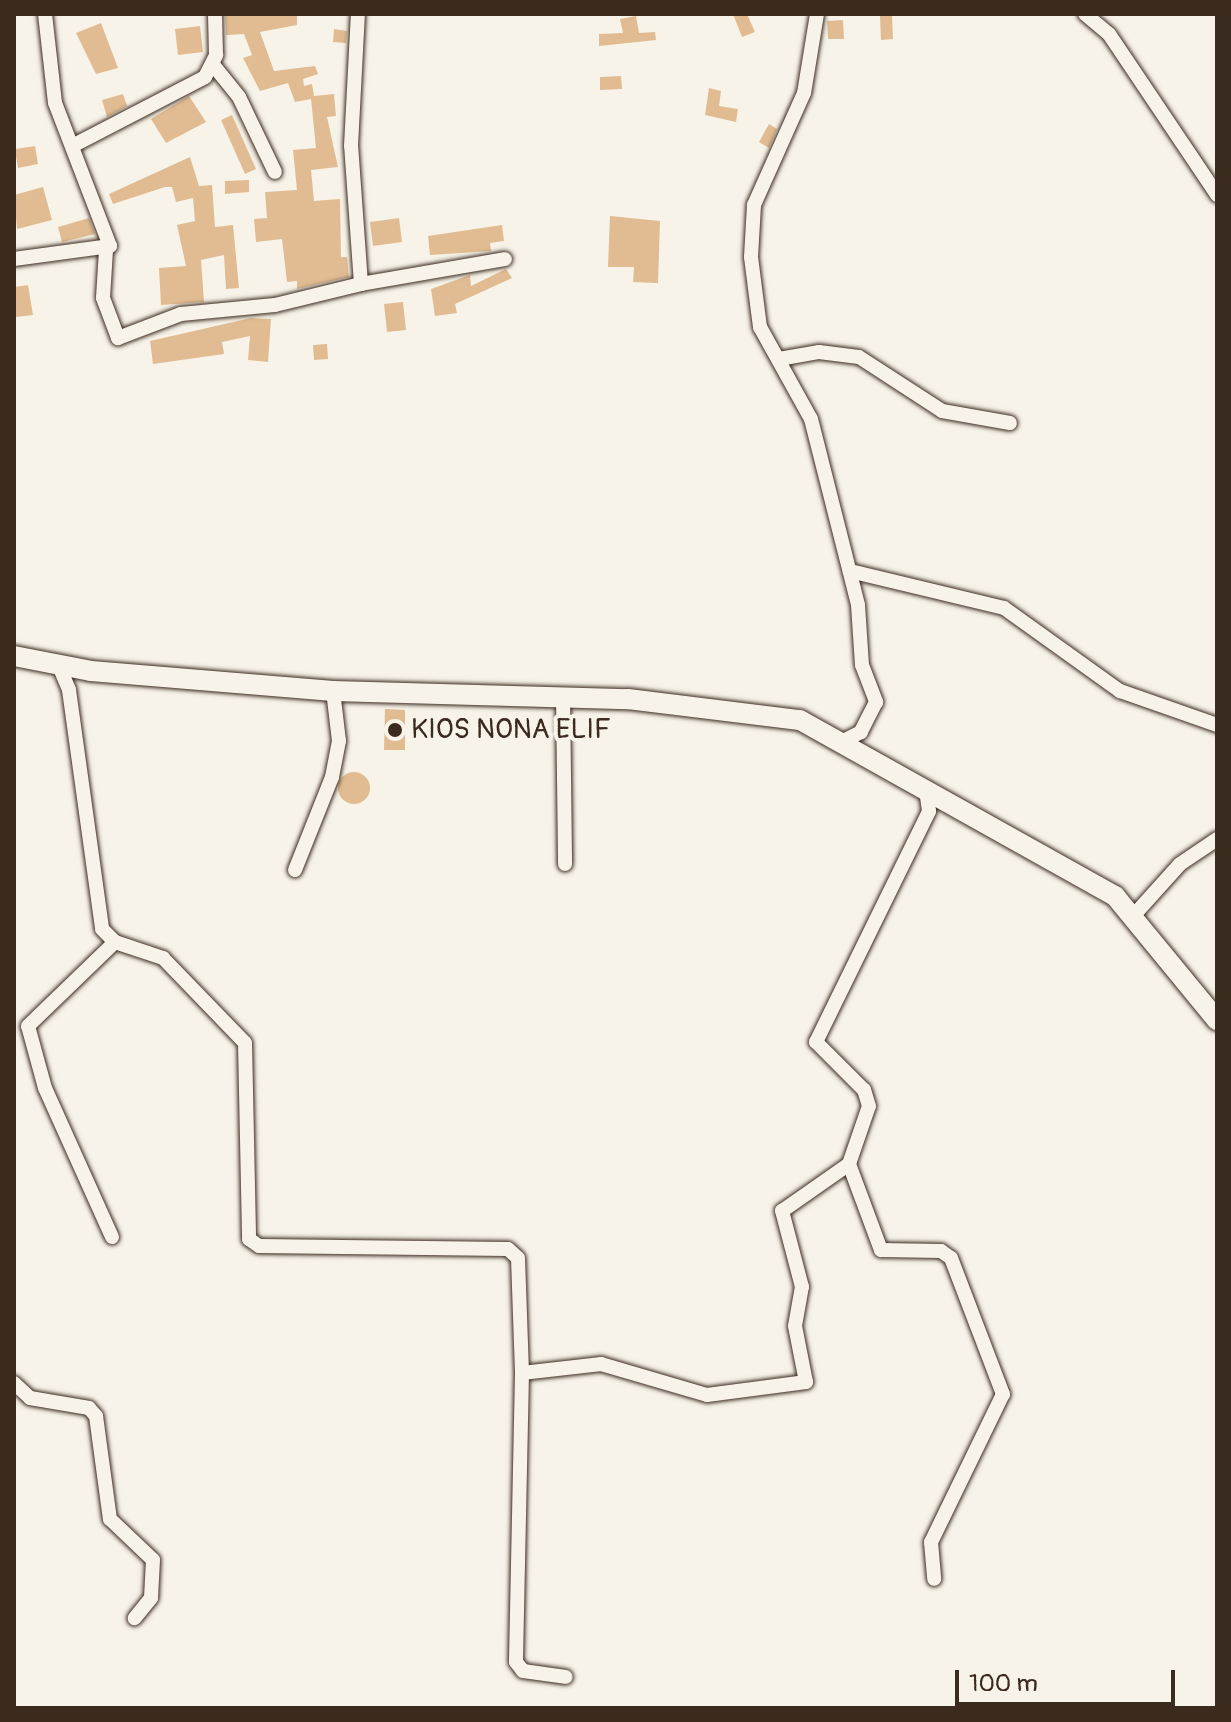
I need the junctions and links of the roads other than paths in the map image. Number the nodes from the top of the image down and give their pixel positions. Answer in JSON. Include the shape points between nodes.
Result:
{"nodes":[{"id":1,"x":45,"y":14,"type":"edge"},
{"id":2,"x":215,"y":14,"type":"edge"},
{"id":3,"x":358,"y":14,"type":"edge"},
{"id":4,"x":817,"y":14,"type":"edge"},
{"id":5,"x":1085,"y":14,"type":"edge"},
{"id":6,"x":214,"y":66,"type":"junction"},
{"id":7,"x":76,"y":144,"type":"junction"},
{"id":8,"x":275,"y":172,"type":"dead end"},
{"id":9,"x":1217,"y":195,"type":"edge"},
{"id":10,"x":106,"y":250,"type":"junction"},
{"id":11,"x":14,"y":259,"type":"edge"},
{"id":12,"x":505,"y":259,"type":"dead end"},
{"id":13,"x":361,"y":284,"type":"junction"},
{"id":14,"x":779,"y":359,"type":"junction"},
{"id":15,"x":1010,"y":423,"type":"dead end"},
{"id":16,"x":850,"y":571,"type":"junction"},
{"id":17,"x":14,"y":656,"type":"edge"},
{"id":18,"x":59,"y":666,"type":"junction"},
{"id":19,"x":333,"y":691,"type":"junction"},
{"id":20,"x":563,"y":695,"type":"junction"},
{"id":21,"x":1217,"y":725,"type":"edge"},
{"id":22,"x":843,"y":741,"type":"junction"},
{"id":23,"x":926,"y":789,"type":"junction"},
{"id":24,"x":1217,"y":839,"type":"edge"},
{"id":25,"x":565,"y":864,"type":"dead end"},
{"id":26,"x":295,"y":870,"type":"dead end"},
{"id":27,"x":1135,"y":914,"type":"junction"},
{"id":28,"x":115,"y":942,"type":"junction"},
{"id":29,"x":1217,"y":1020,"type":"edge"},
{"id":30,"x":849,"y":1164,"type":"junction"},
{"id":31,"x":112,"y":1237,"type":"dead end"},
{"id":32,"x":522,"y":1373,"type":"junction"},
{"id":33,"x":14,"y":1383,"type":"edge"},
{"id":34,"x":934,"y":1579,"type":"dead end"},
{"id":35,"x":135,"y":1618,"type":"dead end"},
{"id":36,"x":566,"y":1677,"type":"dead end"}],
"edges":[{"from":1,"to":7,"type":"street","via":[[55,103]]},
{"from":2,"to":6,"type":"street"},
{"from":3,"to":13,"type":"street","via":[[351,174]]},
{"from":4,"to":14,"type":"street","via":[[804,93],[754,205],[757,310]]},
{"from":5,"to":9,"type":"street","via":[[1135,70]]},
{"from":6,"to":7,"type":"street"},
{"from":6,"to":8,"type":"street","via":[[239,97]]},
{"from":7,"to":10,"type":"street","via":[[108,232]]},
{"from":10,"to":11,"type":"street"},
{"from":10,"to":13,"type":"street","via":[[103,298],[118,338],[181,314],[275,305]]},
{"from":12,"to":13,"type":"street"},
{"from":14,"to":15,"type":"street","via":[[819,352],[859,357],[942,411]]},
{"from":14,"to":16,"type":"street","via":[[811,419],[837,543]]},
{"from":16,"to":21,"type":"street","via":[[1016,613],[1120,691]]},
{"from":16,"to":22,"type":"street","via":[[862,665],[876,702],[861,732]]},
{"from":17,"to":18,"type":"street"},
{"from":18,"to":19,"type":"street"},
{"from":18,"to":28,"type":"street","via":[[69,690],[94,903]]},
{"from":19,"to":20,"type":"street"},
{"from":19,"to":26,"type":"street","via":[[339,741],[332,777]]},
{"from":20,"to":22,"type":"street","via":[[765,711]]},
{"from":20,"to":25,"type":"street"},
{"from":22,"to":23,"type":"street"},
{"from":23,"to":27,"type":"street","via":[[1067,865]]},
{"from":23,"to":30,"type":"street","via":[[929,811],[816,1042],[868,1100]]},
{"from":24,"to":27,"type":"street","via":[[1180,864]]},
{"from":27,"to":29,"type":"street"},
{"from":28,"to":31,"type":"street","via":[[28,1026],[45,1088]]},
{"from":28,"to":32,"type":"street","via":[[163,958],[245,1043],[246,1232],[253,1244],[508,1249],[518,1258]]},
{"from":30,"to":32,"type":"street","via":[[782,1211],[802,1287],[795,1326],[806,1382],[707,1395],[601,1364]]},
{"from":30,"to":34,"type":"street","via":[[881,1250],[941,1251],[951,1258],[1003,1394],[931,1542]]},
{"from":32,"to":36,"type":"street","via":[[516,1662],[523,1671]]},
{"from":33,"to":35,"type":"street","via":[[30,1398],[89,1408],[96,1416],[110,1519],[153,1560],[151,1598]]}]}
